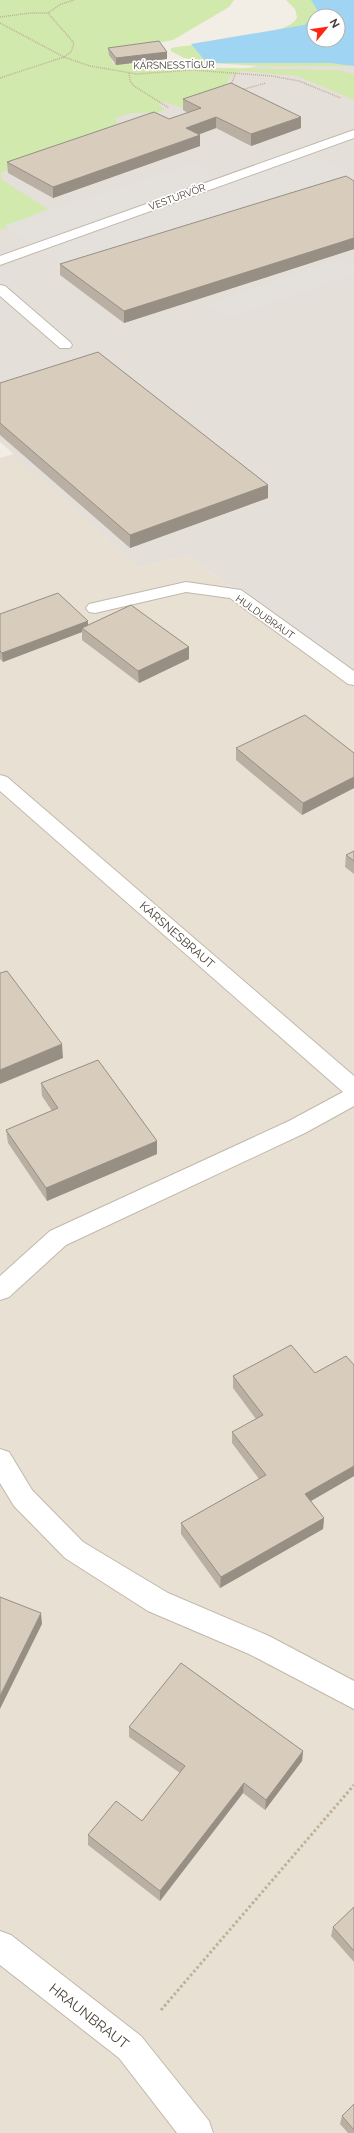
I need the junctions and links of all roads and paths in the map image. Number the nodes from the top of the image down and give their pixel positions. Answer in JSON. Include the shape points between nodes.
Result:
{"nodes":[{"id":1,"x":74,"y":0,"type":"edge"},
{"id":2,"x":48,"y":13,"type":"junction"},
{"id":3,"x":0,"y":17,"type":"edge"},
{"id":4,"x":0,"y":23,"type":"edge"},
{"id":5,"x":64,"y":57,"type":"junction"},
{"id":6,"x":236,"y":72,"type":"junction"},
{"id":7,"x":129,"y":73,"type":"junction"},
{"id":8,"x":0,"y":78,"type":"edge"},
{"id":9,"x":266,"y":83,"type":"dead end"},
{"id":10,"x":231,"y":85,"type":"edge"},
{"id":11,"x":235,"y":91,"type":"edge"},
{"id":12,"x":342,"y":98,"type":"dead end"},
{"id":13,"x":169,"y":108,"type":"dead end"},
{"id":14,"x":354,"y":134,"type":"edge"},
{"id":15,"x":0,"y":261,"type":"edge"},
{"id":16,"x":0,"y":289,"type":"edge"},
{"id":17,"x":65,"y":345,"type":"dead end"},
{"id":18,"x":95,"y":608,"type":"dead end"},
{"id":19,"x":354,"y":680,"type":"edge"},
{"id":20,"x":0,"y":781,"type":"edge"},
{"id":21,"x":354,"y":1089,"type":"edge"},
{"id":22,"x":354,"y":1096,"type":"edge"},
{"id":23,"x":0,"y":1290,"type":"edge"},
{"id":24,"x":0,"y":1460,"type":"edge"},
{"id":25,"x":354,"y":1696,"type":"edge"},
{"id":26,"x":354,"y":1785,"type":"edge"},
{"id":27,"x":0,"y":1946,"type":"edge"},
{"id":28,"x":130,"y":2047,"type":"junction"},
{"id":29,"x":197,"y":2133,"type":"edge"}],
"edges":[{"from":1,"to":2,"type":"path","via":[[61,4]]},
{"from":2,"to":3,"type":"path"},
{"from":2,"to":5,"type":"path","via":[[74,43],[71,52]]},
{"from":4,"to":5,"type":"path","name":"KÁRSNESSTÍGUR"},
{"from":5,"to":7,"type":"path","name":"KÁRSNESSTÍGUR","via":[[90,66]]},
{"from":5,"to":8,"type":"path"},
{"from":6,"to":7,"type":"path","name":"KÁRSNESSTÍGUR","via":[[192,70]]},
{"from":6,"to":10,"type":"path"},
{"from":6,"to":12,"type":"path","name":"KÁRSNESSTÍGUR","via":[[299,81]]},
{"from":7,"to":13,"type":"path","via":[[134,86]]},
{"from":9,"to":11,"type":"path"},
{"from":14,"to":15,"type":"street","name":"VESTURVÖR"},
{"from":16,"to":17,"type":"street"},
{"from":18,"to":19,"type":"street","name":"HULDUBRAUT","via":[[186,587],[235,594]]},
{"from":20,"to":21,"type":"street","name":"KÁRSNESBRAUT"},
{"from":22,"to":23,"type":"street","via":[[297,1127],[58,1238]]},
{"from":24,"to":25,"type":"street","via":[[23,1498],[74,1550],[158,1602],[259,1645]]},
{"from":26,"to":28,"type":"path"},
{"from":27,"to":28,"type":"street","name":"HRAUNBRAUT"},
{"from":28,"to":29,"type":"street","name":"HRAUNBRAUT"}]}
